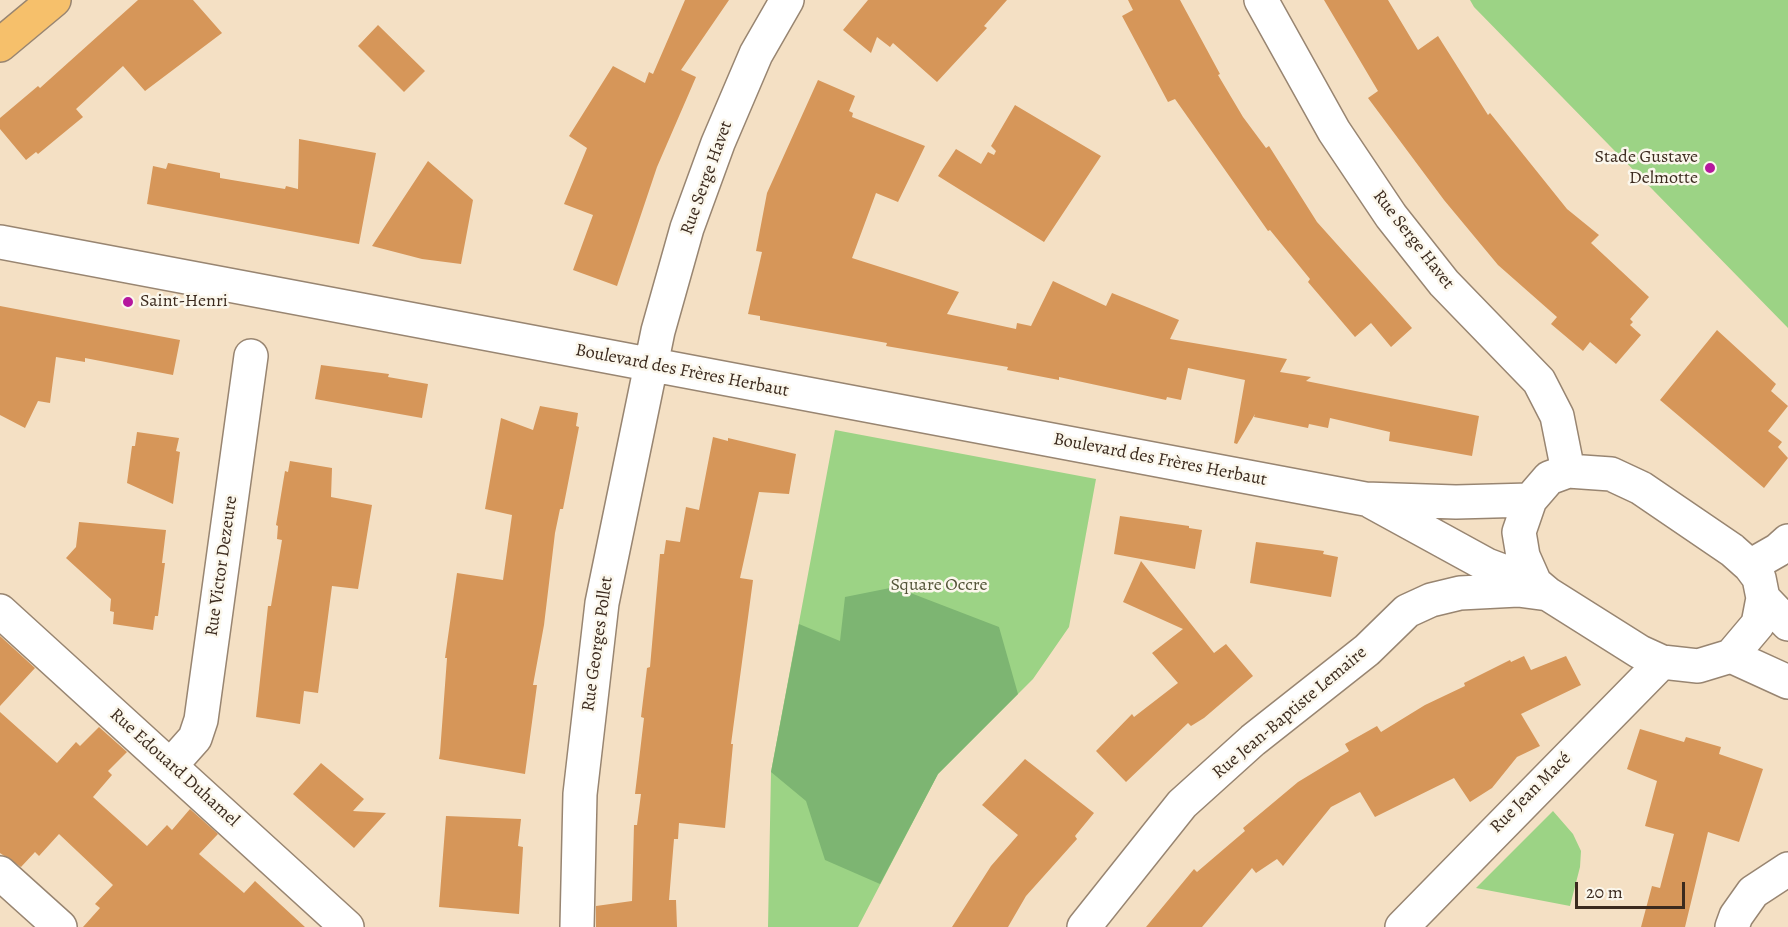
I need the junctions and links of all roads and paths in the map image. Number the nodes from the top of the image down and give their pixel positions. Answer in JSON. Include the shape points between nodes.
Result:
{"nodes":[{"id":1,"x":54,"y":0,"type":"edge"},
{"id":2,"x":787,"y":0,"type":"edge"},
{"id":3,"x":1260,"y":0,"type":"edge"},
{"id":4,"x":0,"y":45,"type":"edge"},
{"id":5,"x":0,"y":242,"type":"edge"},
{"id":6,"x":251,"y":356,"type":"dead end"},
{"id":7,"x":651,"y":365,"type":"junction"},
{"id":8,"x":1568,"y":471,"type":"junction"},
{"id":9,"x":1365,"y":498,"type":"junction"},
{"id":10,"x":1530,"y":500,"type":"junction"},
{"id":11,"x":1788,"y":541,"type":"edge"},
{"id":12,"x":1750,"y":566,"type":"junction"},
{"id":13,"x":1541,"y":589,"type":"junction"},
{"id":14,"x":1763,"y":598,"type":"junction"},
{"id":15,"x":0,"y":611,"type":"edge"},
{"id":16,"x":1788,"y":624,"type":"edge"},
{"id":17,"x":1731,"y":656,"type":"junction"},
{"id":18,"x":1662,"y":662,"type":"junction"},
{"id":19,"x":1788,"y":682,"type":"edge"},
{"id":20,"x":171,"y":765,"type":"junction"},
{"id":21,"x":1788,"y":869,"type":"edge"},
{"id":22,"x":0,"y":873,"type":"edge"},
{"id":23,"x":60,"y":927,"type":"edge"},
{"id":24,"x":347,"y":927,"type":"edge"},
{"id":25,"x":577,"y":927,"type":"edge"},
{"id":26,"x":1084,"y":927,"type":"edge"},
{"id":27,"x":1402,"y":927,"type":"edge"},
{"id":28,"x":1732,"y":927,"type":"edge"}],
"edges":[{"from":1,"to":4,"type":"main road"},
{"from":2,"to":7,"type":"street","name":"Rue Serge Havet","via":[[756,54],[718,143],[687,228]]},
{"from":3,"to":8,"type":"street","name":"Rue Serge Havet","via":[[1334,131],[1391,216],[1444,283],[1539,381],[1557,416]]},
{"from":5,"to":7,"type":"street","name":"Boulevard des Frères Herbaut"},
{"from":6,"to":20,"type":"street","name":"Rue Victor Dezeure","via":[[201,720],[195,738]]},
{"from":7,"to":9,"type":"street","name":"Boulevard des Frères Herbaut"},
{"from":7,"to":25,"type":"street","name":"Rue Georges Pollet","via":[[602,603],[590,689],[580,794]]},
{"from":8,"to":10,"type":"street","via":[[1549,478]]},
{"from":8,"to":12,"type":"street","via":[[1611,474],[1641,488]]},
{"from":9,"to":10,"type":"street","name":"Boulevard des Frères Herbaut"},
{"from":9,"to":13,"type":"street","name":"Boulevard des Frères Herbaut","via":[[1488,565]]},
{"from":10,"to":13,"type":"street","via":[[1519,532],[1523,556]]},
{"from":11,"to":12,"type":"street"},
{"from":12,"to":14,"type":"street","via":[[1759,578]]},
{"from":13,"to":18,"type":"street"},
{"from":13,"to":26,"type":"street","name":"Rue Jean-Baptiste Lemaire","via":[[1460,593],[1407,611],[1367,650],[1254,740],[1182,804]]},
{"from":14,"to":16,"type":"street"},
{"from":14,"to":17,"type":"street","via":[[1758,624]]},
{"from":15,"to":20,"type":"street","name":"Rue Edouard Duhamel"},
{"from":17,"to":18,"type":"street","via":[[1698,666]]},
{"from":17,"to":19,"type":"street"},
{"from":18,"to":27,"type":"street","name":"Rue Jean Macé"},
{"from":20,"to":24,"type":"street","name":"Rue Edouard Duhamel"},
{"from":21,"to":28,"type":"street","via":[[1753,892]]},
{"from":22,"to":23,"type":"street"}]}
